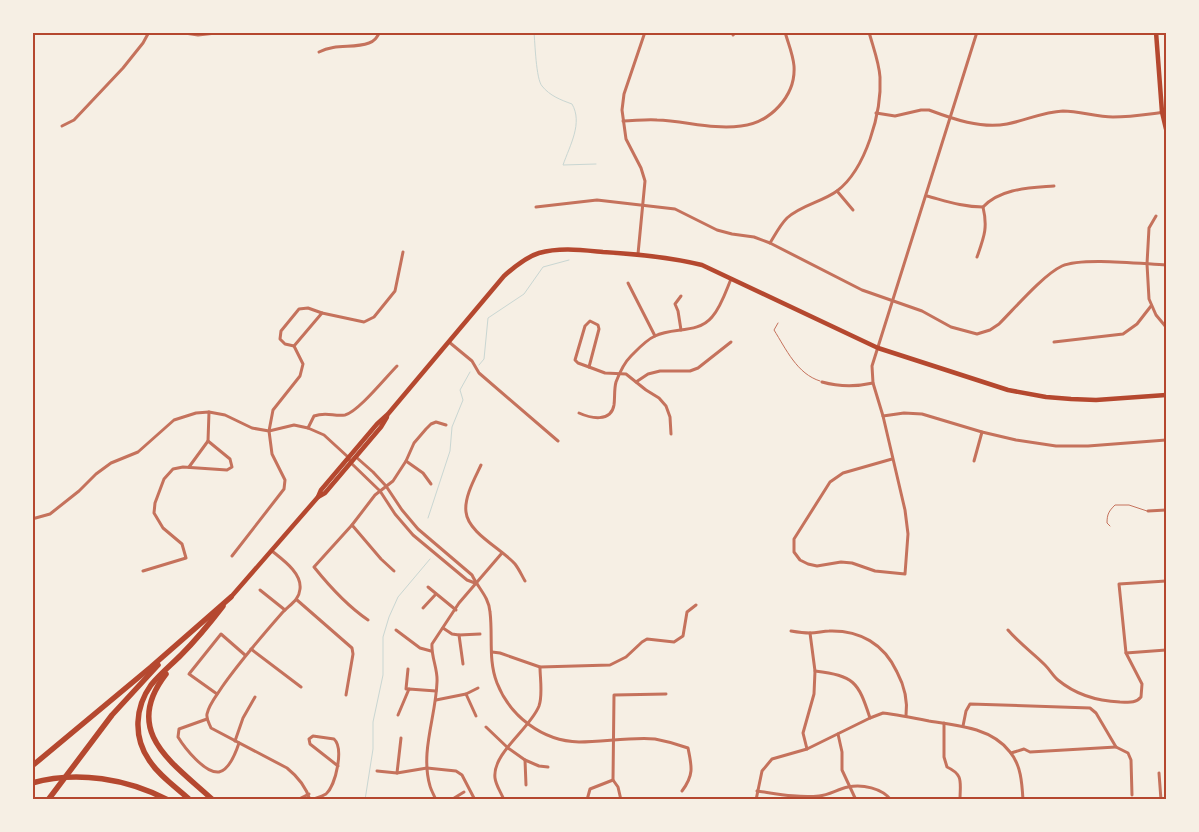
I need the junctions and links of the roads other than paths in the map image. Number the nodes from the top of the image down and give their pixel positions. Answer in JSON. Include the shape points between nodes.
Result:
{"nodes":[{"id":1,"x":149,"y":32,"type":"edge"},
{"id":2,"x":178,"y":32,"type":"edge"},
{"id":3,"x":225,"y":32,"type":"edge"},
{"id":4,"x":380,"y":32,"type":"edge"},
{"id":5,"x":645,"y":32,"type":"edge"},
{"id":6,"x":785,"y":32,"type":"edge"},
{"id":7,"x":869,"y":32,"type":"edge"},
{"id":8,"x":977,"y":32,"type":"edge"},
{"id":9,"x":1156,"y":32,"type":"edge"},
{"id":10,"x":318,"y":52,"type":"dead end"},
{"id":11,"x":1164,"y":112,"type":"edge"},
{"id":12,"x":876,"y":114,"type":"junction"},
{"id":13,"x":950,"y":118,"type":"junction"},
{"id":14,"x":623,"y":121,"type":"junction"},
{"id":15,"x":62,"y":126,"type":"dead end"},
{"id":16,"x":1166,"y":129,"type":"edge"},
{"id":17,"x":1054,"y":186,"type":"dead end"},
{"id":18,"x":837,"y":191,"type":"junction"},
{"id":19,"x":927,"y":196,"type":"junction"},
{"id":20,"x":643,"y":204,"type":"junction"},
{"id":21,"x":536,"y":207,"type":"dead end"},
{"id":22,"x":983,"y":207,"type":"junction"},
{"id":23,"x":853,"y":210,"type":"dead end"},
{"id":24,"x":1156,"y":216,"type":"dead end"},
{"id":25,"x":770,"y":243,"type":"junction"},
{"id":26,"x":403,"y":252,"type":"dead end"},
{"id":27,"x":638,"y":254,"type":"junction"},
{"id":28,"x":977,"y":257,"type":"dead end"},
{"id":29,"x":1147,"y":264,"type":"junction"},
{"id":30,"x":1166,"y":265,"type":"edge"},
{"id":31,"x":732,"y":278,"type":"junction"},
{"id":32,"x":628,"y":283,"type":"dead end"},
{"id":33,"x":681,"y":296,"type":"dead end"},
{"id":34,"x":893,"y":301,"type":"junction"},
{"id":35,"x":1151,"y":306,"type":"junction"},
{"id":36,"x":322,"y":313,"type":"junction"},
{"id":37,"x":778,"y":323,"type":"dead end"},
{"id":38,"x":1166,"y":327,"type":"edge"},
{"id":39,"x":681,"y":330,"type":"junction"},
{"id":40,"x":655,"y":336,"type":"junction"},
{"id":41,"x":448,"y":342,"type":"junction"},
{"id":42,"x":731,"y":342,"type":"dead end"},
{"id":43,"x":1054,"y":342,"type":"dead end"},
{"id":44,"x":294,"y":346,"type":"junction"},
{"id":45,"x":878,"y":348,"type":"junction"},
{"id":46,"x":397,"y":366,"type":"dead end"},
{"id":47,"x":589,"y":367,"type":"junction"},
{"id":48,"x":621,"y":373,"type":"junction"},
{"id":49,"x":636,"y":382,"type":"junction"},
{"id":50,"x":822,"y":382,"type":"joint"},
{"id":51,"x":873,"y":383,"type":"junction"},
{"id":52,"x":1166,"y":395,"type":"edge"},
{"id":53,"x":209,"y":412,"type":"junction"},
{"id":54,"x":579,"y":413,"type":"dead end"},
{"id":55,"x":388,"y":414,"type":"junction"},
{"id":56,"x":883,"y":416,"type":"junction"},
{"id":57,"x":446,"y":425,"type":"dead end"},
{"id":58,"x":308,"y":428,"type":"junction"},
{"id":59,"x":269,"y":431,"type":"junction"},
{"id":60,"x":982,"y":432,"type":"junction"},
{"id":61,"x":670,"y":434,"type":"dead end"},
{"id":62,"x":1166,"y":440,"type":"edge"},
{"id":63,"x":208,"y":441,"type":"junction"},
{"id":64,"x":558,"y":441,"type":"dead end"},
{"id":65,"x":348,"y":457,"type":"junction"},
{"id":66,"x":356,"y":457,"type":"junction"},
{"id":67,"x":892,"y":459,"type":"junction"},
{"id":68,"x":406,"y":461,"type":"junction"},
{"id":69,"x":974,"y":461,"type":"dead end"},
{"id":70,"x":351,"y":463,"type":"junction"},
{"id":71,"x":481,"y":465,"type":"dead end"},
{"id":72,"x":189,"y":467,"type":"junction"},
{"id":73,"x":431,"y":484,"type":"dead end"},
{"id":74,"x":386,"y":486,"type":"junction"},
{"id":75,"x":380,"y":491,"type":"junction"},
{"id":76,"x":318,"y":496,"type":"junction"},
{"id":77,"x":1166,"y":510,"type":"edge"},
{"id":78,"x":1148,"y":511,"type":"joint"},
{"id":79,"x":32,"y":520,"type":"edge"},
{"id":80,"x":352,"y":525,"type":"junction"},
{"id":81,"x":1110,"y":526,"type":"dead end"},
{"id":82,"x":272,"y":551,"type":"junction"},
{"id":83,"x":502,"y":553,"type":"junction"},
{"id":84,"x":232,"y":556,"type":"dead end"},
{"id":85,"x":394,"y":570,"type":"dead end"},
{"id":86,"x":143,"y":572,"type":"dead end"},
{"id":87,"x":525,"y":581,"type":"dead end"},
{"id":88,"x":1166,"y":581,"type":"edge"},
{"id":89,"x":476,"y":583,"type":"junction"},
{"id":90,"x":428,"y":587,"type":"dead end"},
{"id":91,"x":260,"y":590,"type":"dead end"},
{"id":92,"x":436,"y":594,"type":"junction"},
{"id":93,"x":231,"y":597,"type":"junction"},
{"id":94,"x":297,"y":600,"type":"junction"},
{"id":95,"x":696,"y":605,"type":"dead end"},
{"id":96,"x":423,"y":608,"type":"dead end"},
{"id":97,"x":284,"y":610,"type":"junction"},
{"id":98,"x":456,"y":610,"type":"junction"},
{"id":99,"x":368,"y":620,"type":"dead end"},
{"id":100,"x":442,"y":628,"type":"junction"},
{"id":101,"x":396,"y":630,"type":"dead end"},
{"id":102,"x":1008,"y":630,"type":"dead end"},
{"id":103,"x":791,"y":631,"type":"dead end"},
{"id":104,"x":191,"y":632,"type":"junction"},
{"id":105,"x":810,"y":633,"type":"junction"},
{"id":106,"x":480,"y":634,"type":"dead end"},
{"id":107,"x":459,"y":635,"type":"junction"},
{"id":108,"x":251,"y":648,"type":"junction"},
{"id":109,"x":1166,"y":650,"type":"edge"},
{"id":110,"x":431,"y":651,"type":"junction"},
{"id":111,"x":492,"y":652,"type":"junction"},
{"id":112,"x":1126,"y":653,"type":"junction"},
{"id":113,"x":245,"y":655,"type":"junction"},
{"id":114,"x":178,"y":658,"type":"junction"},
{"id":115,"x":463,"y":664,"type":"dead end"},
{"id":116,"x":540,"y":667,"type":"junction"},
{"id":117,"x":408,"y":669,"type":"dead end"},
{"id":118,"x":815,"y":671,"type":"junction"},
{"id":119,"x":301,"y":687,"type":"dead end"},
{"id":120,"x":478,"y":688,"type":"dead end"},
{"id":121,"x":409,"y":689,"type":"junction"},
{"id":122,"x":436,"y":691,"type":"junction"},
{"id":123,"x":217,"y":694,"type":"junction"},
{"id":124,"x":346,"y":694,"type":"dead end"},
{"id":125,"x":466,"y":694,"type":"junction"},
{"id":126,"x":666,"y":694,"type":"dead end"},
{"id":127,"x":255,"y":697,"type":"dead end"},
{"id":128,"x":436,"y":700,"type":"junction"},
{"id":129,"x":398,"y":715,"type":"dead end"},
{"id":130,"x":476,"y":716,"type":"dead end"},
{"id":131,"x":906,"y":716,"type":"junction"},
{"id":132,"x":870,"y":718,"type":"junction"},
{"id":133,"x":207,"y":719,"type":"junction"},
{"id":134,"x":944,"y":723,"type":"junction"},
{"id":135,"x":528,"y":724,"type":"junction"},
{"id":136,"x":963,"y":726,"type":"junction"},
{"id":137,"x":486,"y":727,"type":"dead end"},
{"id":138,"x":838,"y":734,"type":"junction"},
{"id":139,"x":401,"y":738,"type":"dead end"},
{"id":140,"x":614,"y":740,"type":"junction"},
{"id":141,"x":235,"y":741,"type":"junction"},
{"id":142,"x":239,"y":743,"type":"junction"},
{"id":143,"x":1116,"y":746,"type":"junction"},
{"id":144,"x":508,"y":748,"type":"junction"},
{"id":145,"x":807,"y":749,"type":"junction"},
{"id":146,"x":1011,"y":753,"type":"junction"},
{"id":147,"x":525,"y":760,"type":"junction"},
{"id":148,"x":32,"y":766,"type":"edge"},
{"id":149,"x":338,"y":766,"type":"junction"},
{"id":150,"x":548,"y":767,"type":"dead end"},
{"id":151,"x":428,"y":768,"type":"junction"},
{"id":152,"x":377,"y":771,"type":"dead end"},
{"id":153,"x":397,"y":773,"type":"junction"},
{"id":154,"x":1159,"y":773,"type":"dead end"},
{"id":155,"x":613,"y":780,"type":"junction"},
{"id":156,"x":32,"y":783,"type":"edge"},
{"id":157,"x":526,"y":785,"type":"dead end"},
{"id":158,"x":849,"y":787,"type":"junction"},
{"id":159,"x":682,"y":791,"type":"dead end"},
{"id":160,"x":757,"y":791,"type":"junction"},
{"id":161,"x":464,"y":792,"type":"dead end"},
{"id":162,"x":309,"y":794,"type":"junction"},
{"id":163,"x":1132,"y":795,"type":"dead end"},
{"id":164,"x":48,"y":800,"type":"edge"},
{"id":165,"x":168,"y":800,"type":"edge"},
{"id":166,"x":190,"y":800,"type":"edge"},
{"id":167,"x":213,"y":800,"type":"edge"},
{"id":168,"x":297,"y":800,"type":"edge"},
{"id":169,"x":311,"y":800,"type":"edge"},
{"id":170,"x":436,"y":800,"type":"edge"},
{"id":171,"x":451,"y":800,"type":"edge"},
{"id":172,"x":476,"y":800,"type":"edge"},
{"id":173,"x":504,"y":800,"type":"edge"},
{"id":174,"x":587,"y":800,"type":"edge"},
{"id":175,"x":621,"y":800,"type":"edge"},
{"id":176,"x":756,"y":800,"type":"edge"},
{"id":177,"x":856,"y":800,"type":"edge"},
{"id":178,"x":890,"y":800,"type":"edge"},
{"id":179,"x":960,"y":800,"type":"edge"},
{"id":180,"x":1023,"y":800,"type":"edge"},
{"id":181,"x":1161,"y":800,"type":"edge"}],
"edges":[{"from":1,"to":15,"type":"street","via":[[123,68],[74,120]]},
{"from":2,"to":3,"type":"street","via":[[198,35]]},
{"from":4,"to":10,"type":"street","via":[[369,44],[329,47]]},
{"from":5,"to":14,"type":"street","via":[[624,94]]},
{"from":6,"to":14,"type":"street","via":[[794,76],[785,99],[764,118],[730,127],[656,120]]},
{"from":7,"to":12,"type":"street","via":[[880,78]]},
{"from":8,"to":13,"type":"street"},
{"from":9,"to":11,"type":"main road"},
{"from":11,"to":13,"type":"street","via":[[1112,117],[1050,112],[995,125]]},
{"from":11,"to":16,"type":"main road"},
{"from":12,"to":13,"type":"street","via":[[895,116],[929,110]]},
{"from":12,"to":18,"type":"street","via":[[859,166]]},
{"from":13,"to":19,"type":"street"},
{"from":14,"to":20,"type":"street","via":[[626,139],[645,181]]},
{"from":17,"to":22,"type":"street","via":[[1000,194]]},
{"from":18,"to":23,"type":"street"},
{"from":18,"to":25,"type":"street","via":[[788,217]]},
{"from":19,"to":22,"type":"street","via":[[957,205]]},
{"from":19,"to":34,"type":"street"},
{"from":20,"to":21,"type":"street","via":[[597,200]]},
{"from":20,"to":25,"type":"street","via":[[674,208],[725,233]]},
{"from":20,"to":27,"type":"street"},
{"from":22,"to":28,"type":"street","via":[[986,230]]},
{"from":24,"to":29,"type":"street","via":[[1149,228]]},
{"from":25,"to":34,"type":"street","via":[[862,290]]},
{"from":26,"to":36,"type":"street","via":[[395,291],[374,318],[364,322]]},
{"from":27,"to":31,"type":"main road","via":[[702,265]]},
{"from":27,"to":41,"type":"main road","via":[[573,250],[537,253],[504,276]]},
{"from":29,"to":30,"type":"street"},
{"from":29,"to":34,"type":"street","via":[[1089,262],[1063,266],[1050,274],[999,324],[982,334],[951,327],[922,311]]},
{"from":29,"to":35,"type":"street"},
{"from":31,"to":39,"type":"street","via":[[712,318],[697,327]]},
{"from":31,"to":45,"type":"main road"},
{"from":32,"to":40,"type":"street"},
{"from":33,"to":39,"type":"street","via":[[675,304]]},
{"from":34,"to":45,"type":"street"},
{"from":35,"to":38,"type":"street"},
{"from":35,"to":43,"type":"street","via":[[1137,324],[1123,334]]},
{"from":36,"to":44,"type":"street"},
{"from":36,"to":44,"type":"street","via":[[308,308],[299,309],[281,331],[280,339]]},
{"from":37,"to":50,"type":"lane","via":[[774,330],[800,370]]},
{"from":39,"to":40,"type":"street"},
{"from":40,"to":48,"type":"street","via":[[638,348]]},
{"from":41,"to":55,"type":"main road"},
{"from":41,"to":64,"type":"street"},
{"from":42,"to":49,"type":"street","via":[[698,368],[660,371]]},
{"from":44,"to":59,"type":"street","via":[[303,364],[300,376],[273,410]]},
{"from":45,"to":51,"type":"street","via":[[872,366]]},
{"from":45,"to":52,"type":"main road","via":[[1008,390],[1046,397],[1096,400]]},
{"from":46,"to":58,"type":"street","via":[[353,412],[343,415],[323,412],[314,416]]},
{"from":47,"to":47,"type":"street","via":[[575,360],[585,326],[590,321],[599,329]]},
{"from":47,"to":48,"type":"street","via":[[605,373]]},
{"from":48,"to":49,"type":"street"},
{"from":48,"to":54,"type":"street","via":[[611,413],[598,418]]},
{"from":49,"to":61,"type":"street","via":[[666,406]]},
{"from":50,"to":51,"type":"street","via":[[856,387]]},
{"from":51,"to":56,"type":"street"},
{"from":53,"to":59,"type":"street"},
{"from":53,"to":63,"type":"street"},
{"from":53,"to":79,"type":"street","via":[[174,420],[138,452],[111,463],[96,474],[50,514]]},
{"from":55,"to":65,"type":"main road"},
{"from":55,"to":66,"type":"main road","via":[[381,428]]},
{"from":56,"to":60,"type":"street","via":[[922,414]]},
{"from":56,"to":67,"type":"street"},
{"from":57,"to":68,"type":"street","via":[[431,424],[414,443]]},
{"from":58,"to":59,"type":"street","via":[[294,425]]},
{"from":58,"to":65,"type":"street","via":[[324,436]]},
{"from":59,"to":84,"type":"street","via":[[272,454],[285,480],[284,489]]},
{"from":60,"to":62,"type":"street","via":[[1072,447]]},
{"from":60,"to":69,"type":"street"},
{"from":63,"to":72,"type":"street"},
{"from":63,"to":72,"type":"street","via":[[230,459],[231,468]]},
{"from":65,"to":66,"type":"street"},
{"from":65,"to":70,"type":"street"},
{"from":65,"to":76,"type":"main road"},
{"from":66,"to":70,"type":"main road"},
{"from":66,"to":74,"type":"street"},
{"from":67,"to":67,"type":"street","via":[[843,472],[830,482],[794,540],[794,552],[800,560],[817,566],[852,562],[875,571],[905,574],[908,534]]},
{"from":68,"to":73,"type":"street","via":[[423,473]]},
{"from":68,"to":74,"type":"street"},
{"from":70,"to":75,"type":"street"},
{"from":70,"to":76,"type":"main road","via":[[325,493]]},
{"from":71,"to":83,"type":"street","via":[[465,510],[473,528]]},
{"from":72,"to":86,"type":"street","via":[[176,468],[168,473],[154,513],[163,528],[182,544],[186,558]]},
{"from":74,"to":75,"type":"street"},
{"from":74,"to":89,"type":"street","via":[[409,520],[472,575]]},
{"from":75,"to":80,"type":"street"},
{"from":75,"to":89,"type":"street","via":[[413,535],[467,580]]},
{"from":76,"to":82,"type":"main road"},
{"from":77,"to":78,"type":"street"},
{"from":78,"to":81,"type":"lane","via":[[1115,505],[1107,515]]},
{"from":80,"to":85,"type":"street"},
{"from":80,"to":99,"type":"street","via":[[314,567],[355,612]]},
{"from":82,"to":93,"type":"main road"},
{"from":82,"to":94,"type":"street","via":[[297,576],[300,589]]},
{"from":83,"to":87,"type":"street"},
{"from":83,"to":89,"type":"street"},
{"from":88,"to":112,"type":"street","via":[[1119,584]]},
{"from":89,"to":98,"type":"street"},
{"from":89,"to":111,"type":"street","via":[[484,592],[490,611]]},
{"from":90,"to":92,"type":"street"},
{"from":91,"to":97,"type":"street"},
{"from":92,"to":96,"type":"street"},
{"from":92,"to":98,"type":"street"},
{"from":93,"to":104,"type":"highway"},
{"from":93,"to":114,"type":"highway"},
{"from":94,"to":97,"type":"street"},
{"from":94,"to":124,"type":"street","via":[[352,648]]},
{"from":95,"to":116,"type":"street","via":[[687,612],[683,636],[674,642],[647,639],[626,657],[610,665]]},
{"from":97,"to":108,"type":"street"},
{"from":98,"to":100,"type":"street"},
{"from":100,"to":107,"type":"street"},
{"from":100,"to":110,"type":"street"},
{"from":101,"to":110,"type":"street","via":[[420,648]]},
{"from":102,"to":112,"type":"street","via":[[1056,679],[1086,697],[1105,701],[1134,702],[1141,697],[1142,684]]},
{"from":103,"to":105,"type":"street"},
{"from":104,"to":148,"type":"highway"},
{"from":104,"to":164,"type":"highway","via":[[118,708]]},
{"from":105,"to":118,"type":"street"},
{"from":105,"to":131,"type":"street","via":[[848,632],[867,638],[883,650],[898,674],[907,698]]},
{"from":106,"to":107,"type":"street"},
{"from":107,"to":115,"type":"street"},
{"from":108,"to":113,"type":"street"},
{"from":108,"to":119,"type":"street"},
{"from":109,"to":112,"type":"street"},
{"from":110,"to":122,"type":"street","via":[[437,676]]},
{"from":111,"to":116,"type":"street"},
{"from":111,"to":135,"type":"street","via":[[492,666],[502,694],[508,705]]},
{"from":113,"to":123,"type":"street"},
{"from":113,"to":123,"type":"street","via":[[221,634],[188,674]]},
{"from":114,"to":166,"type":"highway","via":[[147,692],[140,707],[138,728],[149,760]]},
{"from":114,"to":167,"type":"highway","via":[[153,695],[149,713],[151,731],[162,752]]},
{"from":116,"to":135,"type":"street","via":[[540,703]]},
{"from":117,"to":121,"type":"street","via":[[406,689]]},
{"from":118,"to":132,"type":"street","via":[[843,676],[857,686],[863,694]]},
{"from":118,"to":145,"type":"street","via":[[814,694],[803,733]]},
{"from":120,"to":125,"type":"street"},
{"from":121,"to":122,"type":"street"},
{"from":121,"to":129,"type":"street"},
{"from":122,"to":128,"type":"street"},
{"from":123,"to":133,"type":"street"},
{"from":125,"to":128,"type":"street"},
{"from":125,"to":130,"type":"street"},
{"from":126,"to":140,"type":"street","via":[[614,694]]},
{"from":127,"to":141,"type":"street"},
{"from":128,"to":151,"type":"street","via":[[427,752]]},
{"from":131,"to":132,"type":"street","via":[[883,714]]},
{"from":131,"to":134,"type":"street"},
{"from":132,"to":138,"type":"street"},
{"from":133,"to":141,"type":"street","via":[[211,728]]},
{"from":133,"to":142,"type":"street","via":[[179,730],[178,737],[186,750],[199,762],[213,771],[222,771],[231,761]]},
{"from":134,"to":136,"type":"street"},
{"from":134,"to":179,"type":"street","via":[[944,757],[947,767],[957,772],[960,778]]},
{"from":135,"to":140,"type":"street","via":[[548,736],[577,742]]},
{"from":135,"to":144,"type":"street"},
{"from":136,"to":143,"type":"street","via":[[970,704],[1090,708]]},
{"from":136,"to":146,"type":"street","via":[[996,739]]},
{"from":137,"to":144,"type":"street"},
{"from":138,"to":145,"type":"street"},
{"from":138,"to":158,"type":"street","via":[[842,770]]},
{"from":139,"to":153,"type":"street"},
{"from":140,"to":155,"type":"street"},
{"from":140,"to":159,"type":"street","via":[[653,739],[688,748],[691,780]]},
{"from":141,"to":142,"type":"street"},
{"from":142,"to":162,"type":"street","via":[[287,768]]},
{"from":143,"to":146,"type":"street","via":[[1030,752],[1024,749]]},
{"from":143,"to":163,"type":"street","via":[[1128,753],[1131,760]]},
{"from":144,"to":147,"type":"street"},
{"from":144,"to":173,"type":"street","via":[[495,770]]},
{"from":145,"to":160,"type":"street","via":[[769,761],[762,771]]},
{"from":146,"to":180,"type":"street","via":[[1018,764]]},
{"from":147,"to":150,"type":"street"},
{"from":147,"to":157,"type":"street"},
{"from":149,"to":149,"type":"street","via":[[336,740],[313,736],[309,739],[310,744]]},
{"from":149,"to":169,"type":"street","via":[[327,793]]},
{"from":151,"to":153,"type":"street"},
{"from":151,"to":170,"type":"street"},
{"from":151,"to":172,"type":"street","via":[[456,771],[462,775]]},
{"from":152,"to":153,"type":"street"},
{"from":154,"to":181,"type":"street"},
{"from":155,"to":174,"type":"street","via":[[590,789]]},
{"from":155,"to":175,"type":"street"},
{"from":156,"to":165,"type":"highway","via":[[68,778],[103,779],[137,786]]},
{"from":158,"to":160,"type":"street","via":[[819,796],[797,797]]},
{"from":158,"to":177,"type":"street"},
{"from":158,"to":178,"type":"street","via":[[879,790]]},
{"from":160,"to":176,"type":"street"},
{"from":161,"to":171,"type":"street"},
{"from":162,"to":168,"type":"street"},
{"from":162,"to":169,"type":"street"}]}
